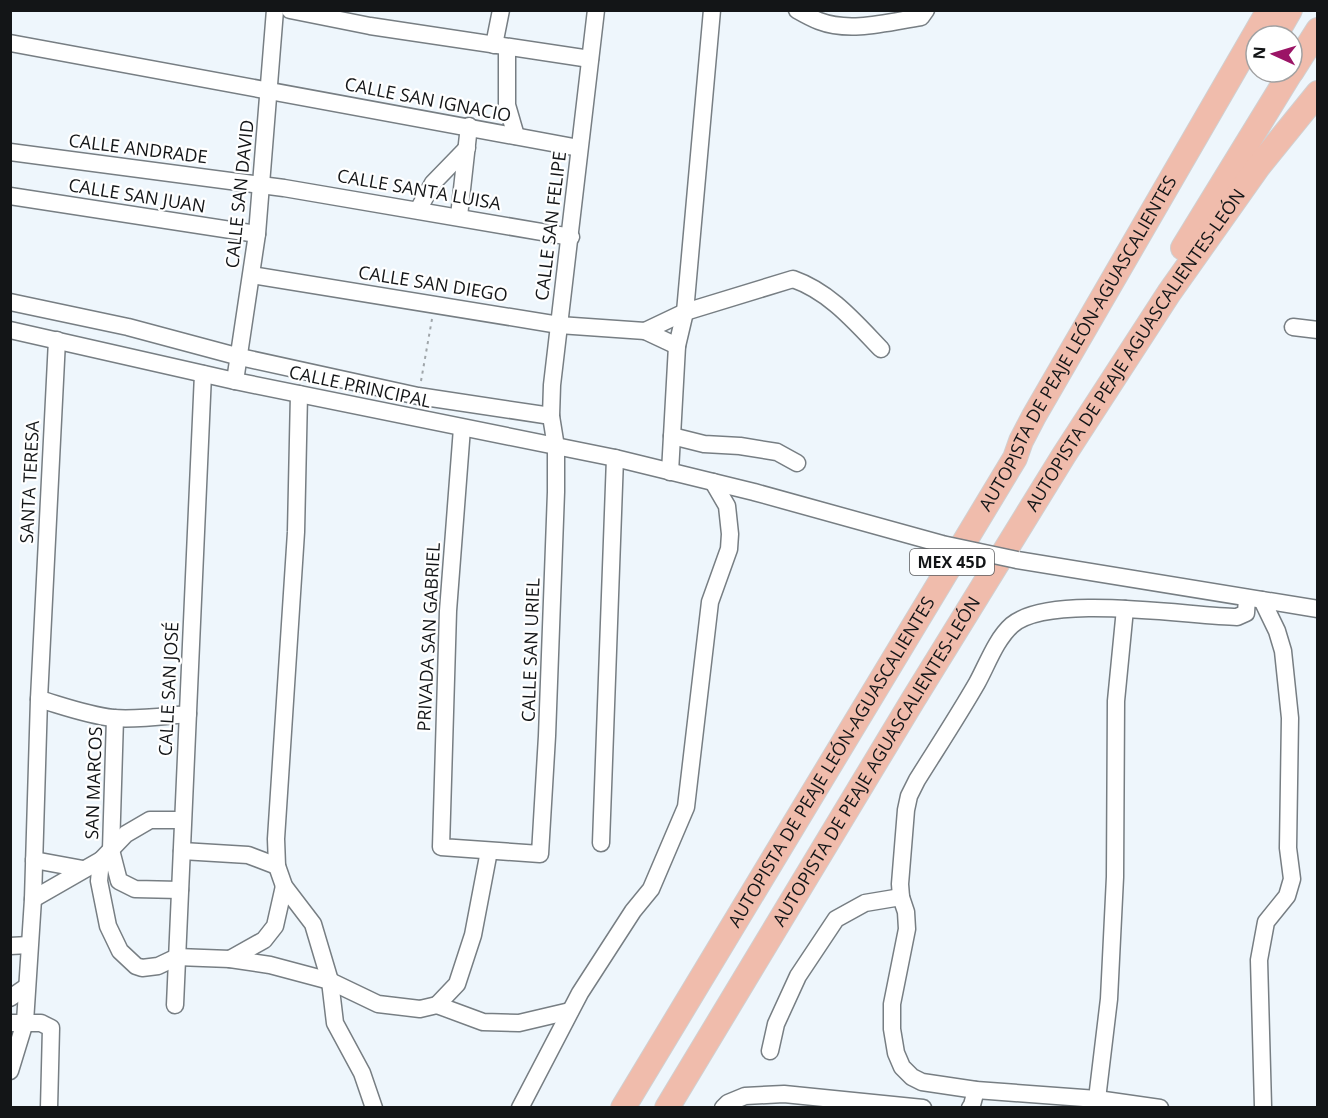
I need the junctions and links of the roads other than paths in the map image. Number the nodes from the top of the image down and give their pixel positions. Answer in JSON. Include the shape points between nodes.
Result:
{"nodes":[{"id":1,"x":275,"y":10,"type":"edge"},
{"id":2,"x":290,"y":10,"type":"edge"},
{"id":3,"x":501,"y":10,"type":"edge"},
{"id":4,"x":596,"y":10,"type":"edge"},
{"id":5,"x":712,"y":10,"type":"edge"},
{"id":6,"x":797,"y":10,"type":"edge"},
{"id":7,"x":926,"y":10,"type":"edge"},
{"id":8,"x":1269,"y":10,"type":"edge"},
{"id":9,"x":1290,"y":10,"type":"edge"},
{"id":10,"x":865,"y":18,"type":"edge"},
{"id":11,"x":1282,"y":24,"type":"edge"},
{"id":12,"x":1317,"y":30,"type":"edge"},
{"id":13,"x":10,"y":43,"type":"edge"},
{"id":14,"x":501,"y":46,"type":"junction"},
{"id":15,"x":1304,"y":52,"type":"edge"},
{"id":16,"x":590,"y":59,"type":"junction"},
{"id":17,"x":1246,"y":84,"type":"edge"},
{"id":18,"x":1285,"y":84,"type":"edge"},
{"id":19,"x":270,"y":90,"type":"junction"},
{"id":20,"x":1317,"y":93,"type":"edge"},
{"id":21,"x":507,"y":105,"type":"junction"},
{"id":22,"x":477,"y":128,"type":"junction"},
{"id":23,"x":516,"y":136,"type":"junction"},
{"id":24,"x":466,"y":148,"type":"junction"},
{"id":25,"x":579,"y":148,"type":"junction"},
{"id":26,"x":10,"y":152,"type":"edge"},
{"id":27,"x":260,"y":184,"type":"junction"},
{"id":28,"x":10,"y":196,"type":"edge"},
{"id":29,"x":418,"y":210,"type":"junction"},
{"id":30,"x":459,"y":216,"type":"junction"},
{"id":31,"x":256,"y":234,"type":"junction"},
{"id":32,"x":571,"y":237,"type":"junction"},
{"id":33,"x":252,"y":275,"type":"junction"},
{"id":34,"x":10,"y":302,"type":"edge"},
{"id":35,"x":685,"y":312,"type":"junction"},
{"id":36,"x":558,"y":325,"type":"junction"},
{"id":37,"x":1293,"y":327,"type":"dead end"},
{"id":38,"x":10,"y":330,"type":"edge"},
{"id":39,"x":1317,"y":330,"type":"edge"},
{"id":40,"x":645,"y":331,"type":"junction"},
{"id":41,"x":57,"y":340,"type":"junction"},
{"id":42,"x":677,"y":346,"type":"junction"},
{"id":43,"x":880,"y":349,"type":"dead end"},
{"id":44,"x":240,"y":357,"type":"junction"},
{"id":45,"x":203,"y":374,"type":"junction"},
{"id":46,"x":235,"y":381,"type":"junction"},
{"id":47,"x":299,"y":394,"type":"junction"},
{"id":48,"x":551,"y":416,"type":"junction"},
{"id":49,"x":462,"y":428,"type":"junction"},
{"id":50,"x":672,"y":436,"type":"junction"},
{"id":51,"x":556,"y":447,"type":"junction"},
{"id":52,"x":1064,"y":455,"type":"junction"},
{"id":53,"x":615,"y":458,"type":"junction"},
{"id":54,"x":1015,"y":458,"type":"junction"},
{"id":55,"x":797,"y":463,"type":"dead end"},
{"id":56,"x":670,"y":472,"type":"junction"},
{"id":57,"x":707,"y":481,"type":"junction"},
{"id":58,"x":1254,"y":599,"type":"junction"},
{"id":59,"x":1125,"y":609,"type":"junction"},
{"id":60,"x":1317,"y":609,"type":"edge"},
{"id":61,"x":39,"y":699,"type":"junction"},
{"id":62,"x":188,"y":714,"type":"junction"},
{"id":63,"x":115,"y":718,"type":"junction"},
{"id":64,"x":182,"y":820,"type":"junction"},
{"id":65,"x":276,"y":839,"type":"junction"},
{"id":66,"x":601,"y":843,"type":"dead end"},
{"id":67,"x":182,"y":851,"type":"junction"},
{"id":68,"x":489,"y":851,"type":"junction"},
{"id":69,"x":106,"y":855,"type":"junction"},
{"id":70,"x":248,"y":855,"type":"junction"},
{"id":71,"x":34,"y":860,"type":"junction"},
{"id":72,"x":277,"y":866,"type":"junction"},
{"id":73,"x":84,"y":869,"type":"junction"},
{"id":74,"x":284,"y":886,"type":"junction"},
{"id":75,"x":180,"y":890,"type":"junction"},
{"id":76,"x":901,"y":897,"type":"junction"},
{"id":77,"x":33,"y":899,"type":"junction"},
{"id":78,"x":29,"y":945,"type":"junction"},
{"id":79,"x":10,"y":946,"type":"edge"},
{"id":80,"x":177,"y":957,"type":"junction"},
{"id":81,"x":230,"y":959,"type":"junction"},
{"id":82,"x":330,"y":981,"type":"junction"},
{"id":83,"x":26,"y":987,"type":"junction"},
{"id":84,"x":10,"y":998,"type":"edge"},
{"id":85,"x":175,"y":1005,"type":"dead end"},
{"id":86,"x":437,"y":1005,"type":"junction"},
{"id":87,"x":570,"y":1011,"type":"junction"},
{"id":88,"x":18,"y":1022,"type":"edge"},
{"id":89,"x":770,"y":1050,"type":"dead end"},
{"id":90,"x":10,"y":1071,"type":"edge"},
{"id":91,"x":976,"y":1090,"type":"junction"},
{"id":92,"x":1097,"y":1099,"type":"junction"},
{"id":93,"x":49,"y":1107,"type":"edge"},
{"id":94,"x":374,"y":1107,"type":"edge"},
{"id":95,"x":520,"y":1107,"type":"edge"},
{"id":96,"x":623,"y":1107,"type":"edge"},
{"id":97,"x":667,"y":1107,"type":"edge"},
{"id":98,"x":723,"y":1107,"type":"edge"},
{"id":99,"x":923,"y":1107,"type":"edge"},
{"id":100,"x":970,"y":1107,"type":"edge"},
{"id":101,"x":1160,"y":1107,"type":"edge"},
{"id":102,"x":1263,"y":1107,"type":"edge"}],
"edges":[{"from":1,"to":19,"type":"street","name":"CALLE SAN DAVID"},
{"from":2,"to":14,"type":"street"},
{"from":3,"to":14,"type":"street"},
{"from":4,"to":16,"type":"street","name":"CALLE SAN FELIPE"},
{"from":5,"to":35,"type":"street"},
{"from":6,"to":10,"type":"street","via":[[820,21],[843,25]]},
{"from":7,"to":10,"type":"street","via":[[921,17]]},
{"from":8,"to":54,"type":"highway","name":"AUTOPISTA DE PEAJE LEÓN-AGUASCALIENTES","number":"MEX 45D","via":[[1034,416]]},
{"from":9,"to":11,"type":"highway"},
{"from":12,"to":15,"type":"highway"},
{"from":13,"to":19,"type":"street","name":"CALLE SAN IGNACIO"},
{"from":14,"to":16,"type":"street"},
{"from":14,"to":21,"type":"street"},
{"from":16,"to":25,"type":"street","name":"CALLE SAN FELIPE"},
{"from":17,"to":54,"type":"highway","via":[[1041,422]]},
{"from":18,"to":52,"type":"highway","via":[[1085,412]]},
{"from":19,"to":22,"type":"street","name":"CALLE SAN IGNACIO"},
{"from":19,"to":27,"type":"street","name":"CALLE SAN DAVID"},
{"from":20,"to":52,"type":"highway","name":"AUTOPISTA DE PEAJE AGUASCALIENTES-LEÓN","number":"MEX 45D","via":[[1169,293]]},
{"from":21,"to":22,"type":"street"},
{"from":21,"to":23,"type":"street"},
{"from":22,"to":23,"type":"street","name":"CALLE SAN IGNACIO"},
{"from":22,"to":24,"type":"street"},
{"from":23,"to":25,"type":"street","name":"CALLE SAN IGNACIO"},
{"from":24,"to":29,"type":"street","via":[[433,183]]},
{"from":24,"to":30,"type":"street"},
{"from":25,"to":32,"type":"street","name":"CALLE SAN FELIPE"},
{"from":26,"to":27,"type":"street","name":"CALLE ANDRADE"},
{"from":27,"to":29,"type":"street","name":"CALLE SANTA LUISA"},
{"from":27,"to":31,"type":"street","name":"CALLE SAN DAVID"},
{"from":28,"to":31,"type":"street","name":"CALLE SAN JUAN"},
{"from":29,"to":30,"type":"street","name":"CALLE SANTA LUISA"},
{"from":30,"to":32,"type":"street","name":"CALLE SANTA LUISA"},
{"from":31,"to":33,"type":"street","name":"CALLE SAN DAVID"},
{"from":32,"to":36,"type":"street","name":"CALLE SAN FELIPE"},
{"from":33,"to":36,"type":"street","name":"CALLE SAN DIEGO"},
{"from":33,"to":44,"type":"street","name":"CALLE SAN DAVID"},
{"from":34,"to":44,"type":"street","via":[[128,327]]},
{"from":35,"to":40,"type":"street"},
{"from":35,"to":42,"type":"street"},
{"from":35,"to":43,"type":"street","via":[[794,279],[839,306]]},
{"from":36,"to":40,"type":"street","name":"CALLE SAN DIEGO"},
{"from":36,"to":48,"type":"street","name":"CALLE SAN FELIPE"},
{"from":37,"to":39,"type":"street"},
{"from":38,"to":41,"type":"street","name":"CALLE PRINCIPAL"},
{"from":40,"to":42,"type":"street","name":"CALLE SAN DIEGO"},
{"from":41,"to":45,"type":"street","name":"CALLE PRINCIPAL"},
{"from":41,"to":61,"type":"street","name":"SANTA TERESA"},
{"from":42,"to":50,"type":"street"},
{"from":44,"to":46,"type":"street","name":"CALLE SAN DAVID"},
{"from":44,"to":48,"type":"street","via":[[418,396]]},
{"from":45,"to":46,"type":"street","name":"CALLE PRINCIPAL"},
{"from":45,"to":62,"type":"street","name":"CALLE SAN JOSÉ"},
{"from":46,"to":47,"type":"street","name":"CALLE PRINCIPAL"},
{"from":47,"to":49,"type":"street","name":"CALLE PRINCIPAL"},
{"from":47,"to":65,"type":"street","via":[[296,532]]},
{"from":48,"to":51,"type":"street","name":"CALLE SAN FELIPE"},
{"from":49,"to":51,"type":"street","name":"CALLE PRINCIPAL"},
{"from":49,"to":68,"type":"street","name":"PRIVADA SAN GABRIEL","via":[[448,611],[441,848]]},
{"from":50,"to":55,"type":"street","via":[[704,444],[777,452]]},
{"from":50,"to":56,"type":"street"},
{"from":51,"to":53,"type":"street","name":"CALLE PRINCIPAL"},
{"from":51,"to":68,"type":"street","name":"CALLE SAN URIEL","via":[[552,627],[540,854]]},
{"from":52,"to":97,"type":"highway","name":"AUTOPISTA DE PEAJE AGUASCALIENTES-LEÓN","number":"MEX 45D"},
{"from":53,"to":56,"type":"street","name":"CALLE PRINCIPAL"},
{"from":53,"to":66,"type":"street"},
{"from":54,"to":96,"type":"highway","name":"AUTOPISTA DE PEAJE LEÓN-AGUASCALIENTES","number":"MEX 45D"},
{"from":56,"to":57,"type":"street","name":"CALLE PRINCIPAL"},
{"from":57,"to":58,"type":"street","name":"CALLE PRINCIPAL","bridge":true,"via":[[942,544]]},
{"from":57,"to":87,"type":"street","via":[[727,506],[730,534],[729,549],[710,602],[686,807],[651,889]]},
{"from":58,"to":59,"type":"street","via":[[1246,613],[1237,617]]},
{"from":58,"to":60,"type":"street","name":"CALLE PRINCIPAL"},
{"from":58,"to":102,"type":"street","via":[[1277,631],[1290,718],[1288,848],[1292,879],[1287,896],[1266,921],[1259,960]]},
{"from":59,"to":76,"type":"street","via":[[1056,610],[1028,617],[1012,625],[999,641],[909,796]]},
{"from":59,"to":92,"type":"street","via":[[1116,701],[1108,999]]},
{"from":61,"to":63,"type":"street"},
{"from":61,"to":71,"type":"street","name":"SANTA TERESA"},
{"from":62,"to":63,"type":"street"},
{"from":62,"to":64,"type":"street","name":"CALLE SAN JOSÉ"},
{"from":63,"to":69,"type":"street","name":"SAN MARCOS"},
{"from":64,"to":67,"type":"street","name":"CALLE SAN JOSÉ"},
{"from":64,"to":69,"type":"street","via":[[150,820],[126,834]]},
{"from":65,"to":70,"type":"street"},
{"from":65,"to":72,"type":"street"},
{"from":67,"to":70,"type":"street"},
{"from":67,"to":75,"type":"street","name":"CALLE SAN JOSÉ"},
{"from":68,"to":86,"type":"street","via":[[473,935],[457,984]]},
{"from":69,"to":73,"type":"street"},
{"from":69,"to":75,"type":"street","via":[[119,881],[135,889]]},
{"from":69,"to":80,"type":"street","name":"SAN MARCOS","via":[[99,881],[104,909],[120,951],[142,968]]},
{"from":70,"to":72,"type":"street"},
{"from":71,"to":73,"type":"street"},
{"from":71,"to":77,"type":"street","name":"SANTA TERESA"},
{"from":72,"to":74,"type":"street"},
{"from":73,"to":77,"type":"street"},
{"from":74,"to":81,"type":"street","via":[[275,926],[264,940]]},
{"from":74,"to":82,"type":"street","via":[[313,924]]},
{"from":75,"to":80,"type":"street","name":"CALLE SAN JOSÉ"},
{"from":76,"to":89,"type":"street","via":[[865,903],[836,919],[798,976],[776,1024]]},
{"from":76,"to":91,"type":"street","via":[[907,929],[892,1004],[896,1053],[902,1067],[922,1082]]},
{"from":77,"to":78,"type":"street","name":"SANTA TERESA"},
{"from":78,"to":79,"type":"street"},
{"from":78,"to":83,"type":"street","name":"SANTA TERESA"},
{"from":80,"to":81,"type":"street"},
{"from":80,"to":85,"type":"street","name":"CALLE SAN JOSÉ"},
{"from":81,"to":82,"type":"street"},
{"from":82,"to":86,"type":"street","via":[[378,1004],[420,1009]]},
{"from":82,"to":94,"type":"street","via":[[335,1023],[362,1073]]},
{"from":83,"to":84,"type":"street"},
{"from":83,"to":88,"type":"street","name":"SANTA TERESA"},
{"from":86,"to":87,"type":"street","via":[[483,1022],[519,1023]]},
{"from":87,"to":95,"type":"street"},
{"from":88,"to":90,"type":"street","name":"SANTA TERESA"},
{"from":88,"to":93,"type":"street","via":[[51,1028]]},
{"from":91,"to":92,"type":"street"},
{"from":91,"to":100,"type":"street"},
{"from":92,"to":101,"type":"street"},
{"from":98,"to":99,"type":"street","via":[[745,1096],[784,1094]]}]}
